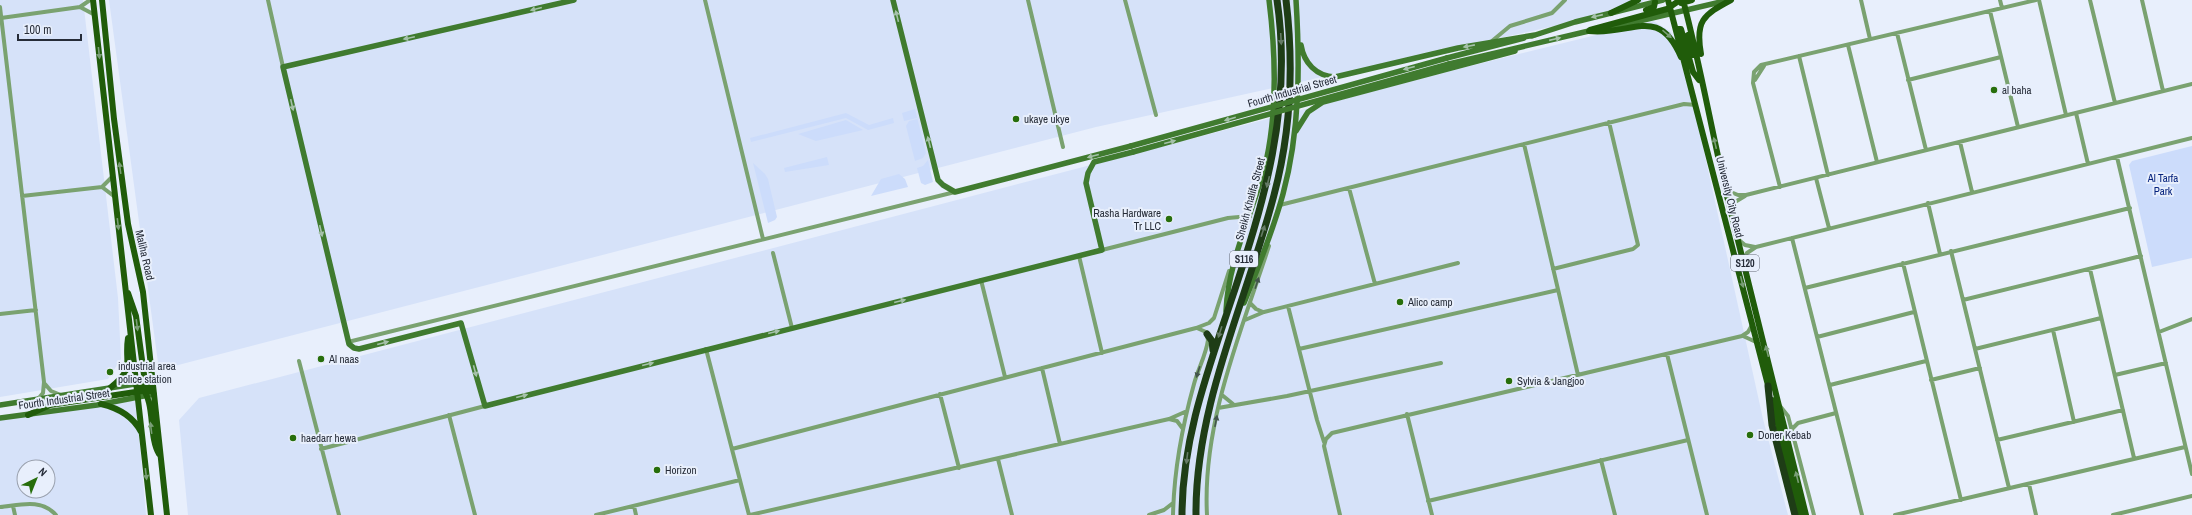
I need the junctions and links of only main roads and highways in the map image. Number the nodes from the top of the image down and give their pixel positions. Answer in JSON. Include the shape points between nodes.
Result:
{"nodes":[{"id":1,"x":93,"y":0,"type":"edge"},
{"id":2,"x":102,"y":0,"type":"edge"},
{"id":3,"x":574,"y":0,"type":"edge"},
{"id":4,"x":893,"y":0,"type":"edge"},
{"id":5,"x":1269,"y":0,"type":"edge"},
{"id":6,"x":1277,"y":0,"type":"edge"},
{"id":7,"x":1286,"y":0,"type":"edge"},
{"id":8,"x":1296,"y":0,"type":"edge"},
{"id":9,"x":1638,"y":0,"type":"edge"},
{"id":10,"x":1663,"y":0,"type":"edge"},
{"id":11,"x":1668,"y":0,"type":"edge"},
{"id":12,"x":1692,"y":0,"type":"edge"},
{"id":13,"x":1730,"y":0,"type":"edge"},
{"id":14,"x":1655,"y":2,"type":"junction"},
{"id":15,"x":1679,"y":4,"type":"edge"},
{"id":16,"x":1672,"y":11,"type":"junction"},
{"id":17,"x":1611,"y":13,"type":"junction"},
{"id":18,"x":1598,"y":27,"type":"junction"},
{"id":19,"x":1677,"y":29,"type":"junction"},
{"id":20,"x":1298,"y":30,"type":"junction"},
{"id":21,"x":1589,"y":31,"type":"junction"},
{"id":22,"x":1535,"y":35,"type":"junction"},
{"id":23,"x":1533,"y":44,"type":"junction"},
{"id":24,"x":1448,"y":61,"type":"junction"},
{"id":25,"x":1687,"y":66,"type":"junction"},
{"id":26,"x":1702,"y":74,"type":"junction"},
{"id":27,"x":1699,"y":80,"type":"junction"},
{"id":28,"x":1704,"y":89,"type":"junction"},
{"id":29,"x":1294,"y":137,"type":"junction"},
{"id":30,"x":1132,"y":149,"type":"junction"},
{"id":31,"x":126,"y":288,"type":"junction"},
{"id":32,"x":1226,"y":315,"type":"junction"},
{"id":33,"x":1235,"y":322,"type":"junction"},
{"id":34,"x":130,"y":333,"type":"junction"},
{"id":35,"x":1207,"y":334,"type":"road end"},
{"id":36,"x":1213,"y":355,"type":"junction"},
{"id":37,"x":137,"y":384,"type":"junction"},
{"id":38,"x":1768,"y":386,"type":"junction"},
{"id":39,"x":110,"y":388,"type":"junction"},
{"id":40,"x":146,"y":391,"type":"junction"},
{"id":41,"x":101,"y":404,"type":"junction"},
{"id":42,"x":0,"y":405,"type":"edge"},
{"id":43,"x":28,"y":415,"type":"junction"},
{"id":44,"x":0,"y":418,"type":"edge"},
{"id":45,"x":142,"y":435,"type":"junction"},
{"id":46,"x":1196,"y":514,"type":"edge"},
{"id":47,"x":151,"y":515,"type":"edge"},
{"id":48,"x":167,"y":515,"type":"edge"},
{"id":49,"x":1182,"y":515,"type":"edge"},
{"id":50,"x":1795,"y":515,"type":"edge"},
{"id":51,"x":1800,"y":515,"type":"edge"},
{"id":52,"x":1806,"y":515,"type":"edge"}],
"edges":[{"from":1,"to":31,"type":"main road","name":"Maliha Road","one_way":true},
{"from":40,"to":2,"type":"main road","name":"Maliha Road","one_way":true,"via":[[152,381],[143,292],[130,234],[114,119]]},
{"from":3,"to":30,"type":"main road","name":"Fourth Industrial Street","one_way":true,"via":[[283,67],[348,342],[352,347],[359,349],[461,323],[484,406],[1102,250],[1086,183],[1088,173],[1094,162]]},
{"from":30,"to":4,"type":"main road","name":"Fourth Industrial Street","one_way":true,"via":[[955,192],[943,185],[938,180]]},
{"from":5,"to":32,"type":"main road","via":[[1275,73],[1273,115],[1264,169],[1228,288]]},
{"from":6,"to":32,"type":"highway","name":"Sheikh Khalifa Street","number":"S116","one_way":true,"via":[[1282,79],[1274,153],[1262,201]]},
{"from":33,"to":7,"type":"highway","name":"Sheikh Khalifa Street","number":"S116","one_way":true,"via":[[1272,203],[1284,148],[1291,74]]},
{"from":8,"to":20,"type":"main road"},
{"from":9,"to":17,"type":"main road"},
{"from":10,"to":14,"type":"main road","name":"Fourth Industrial Street"},
{"from":11,"to":16,"type":"main road","name":"University City Road","number":"S120"},
{"from":12,"to":15,"type":"main road"},
{"from":13,"to":15,"type":"main road"},
{"from":13,"to":26,"type":"main road","via":[[1709,12],[1700,26],[1698,36]]},
{"from":14,"to":17,"type":"main road","name":"Fourth Industrial Street"},
{"from":14,"to":18,"type":"main road","via":[[1652,9],[1610,19]]},
{"from":15,"to":16,"type":"main road"},
{"from":15,"to":26,"type":"main road","name":"University City Road","number":"S120"},
{"from":15,"to":27,"type":"main road"},
{"from":16,"to":18,"type":"main road"},
{"from":16,"to":19,"type":"main road","name":"University City Road","number":"S120"},
{"from":16,"to":21,"type":"main road","name":"Fourth Industrial Street","via":[[1630,24]]},
{"from":17,"to":22,"type":"main road","name":"Fourth Industrial Street","one_way":true},
{"from":18,"to":21,"type":"main road"},
{"from":19,"to":25,"type":"main road","name":"University City Road","number":"S120"},
{"from":19,"to":27,"type":"main road","via":[[1681,29],[1693,72]]},
{"from":22,"to":20,"type":"main road","one_way":true,"via":[[1492,41],[1334,77],[1318,72],[1309,64]]},
{"from":20,"to":29,"type":"main road","via":[[1299,70]]},
{"from":23,"to":21,"type":"main road","name":"Fourth Industrial Street","one_way":true},
{"from":21,"to":25,"type":"main road","one_way":true,"via":[[1613,31],[1646,25],[1659,28],[1674,41]]},
{"from":22,"to":24,"type":"main road","name":"Fourth Industrial Street"},
{"from":23,"to":24,"type":"main road","name":"Fourth Industrial Street"},
{"from":23,"to":29,"type":"main road","via":[[1480,62],[1323,102],[1305,115]]},
{"from":24,"to":30,"type":"main road","name":"Fourth Industrial Street","bridge":true},
{"from":25,"to":38,"type":"main road","name":"University City Road","number":"S120","one_way":true},
{"from":26,"to":28,"type":"main road","name":"University City Road","number":"S120"},
{"from":27,"to":28,"type":"main road"},
{"from":52,"to":28,"type":"main road","name":"University City Road","number":"S120","one_way":true,"via":[[1726,190]]},
{"from":29,"to":33,"type":"main road","via":[[1280,205]]},
{"from":31,"to":34,"type":"main road","name":"Maliha Road"},
{"from":31,"to":40,"type":"main road","one_way":true,"via":[[135,310]]},
{"from":32,"to":36,"type":"highway","name":"Sheikh Khalifa Street","number":"S116","one_way":true},
{"from":33,"to":46,"type":"highway","name":"Sheikh Khalifa Street","number":"S116","via":[[1206,427]]},
{"from":34,"to":37,"type":"main road","name":"Maliha Road"},
{"from":34,"to":39,"type":"main road","via":[[127,370]]},
{"from":35,"to":36,"type":"highway","via":[[1212,340]]},
{"from":36,"to":49,"type":"highway","name":"Sheikh Khalifa Street","number":"S116","one_way":true,"via":[[1191,432]]},
{"from":37,"to":39,"type":"main road","name":"Fourth Industrial Street"},
{"from":37,"to":40,"type":"main road","name":"Maliha Road"},
{"from":38,"to":50,"type":"highway","via":[[1772,425]]},
{"from":38,"to":51,"type":"main road","name":"University City Road","number":"S120"},
{"from":39,"to":42,"type":"main road","name":"Fourth Industrial Street"},
{"from":40,"to":41,"type":"main road","name":"Fourth Industrial Street"},
{"from":40,"to":43,"type":"main road","via":[[50,405]]},
{"from":40,"to":45,"type":"main road","name":"Maliha Road"},
{"from":48,"to":40,"type":"main road","name":"Maliha Road","one_way":true,"via":[[160,458]]},
{"from":41,"to":43,"type":"main road","name":"Fourth Industrial Street"},
{"from":41,"to":45,"type":"main road","via":[[124,413],[134,422]]},
{"from":43,"to":44,"type":"main road","name":"Fourth Industrial Street"},
{"from":45,"to":47,"type":"main road","name":"Maliha Road","one_way":true}]}
